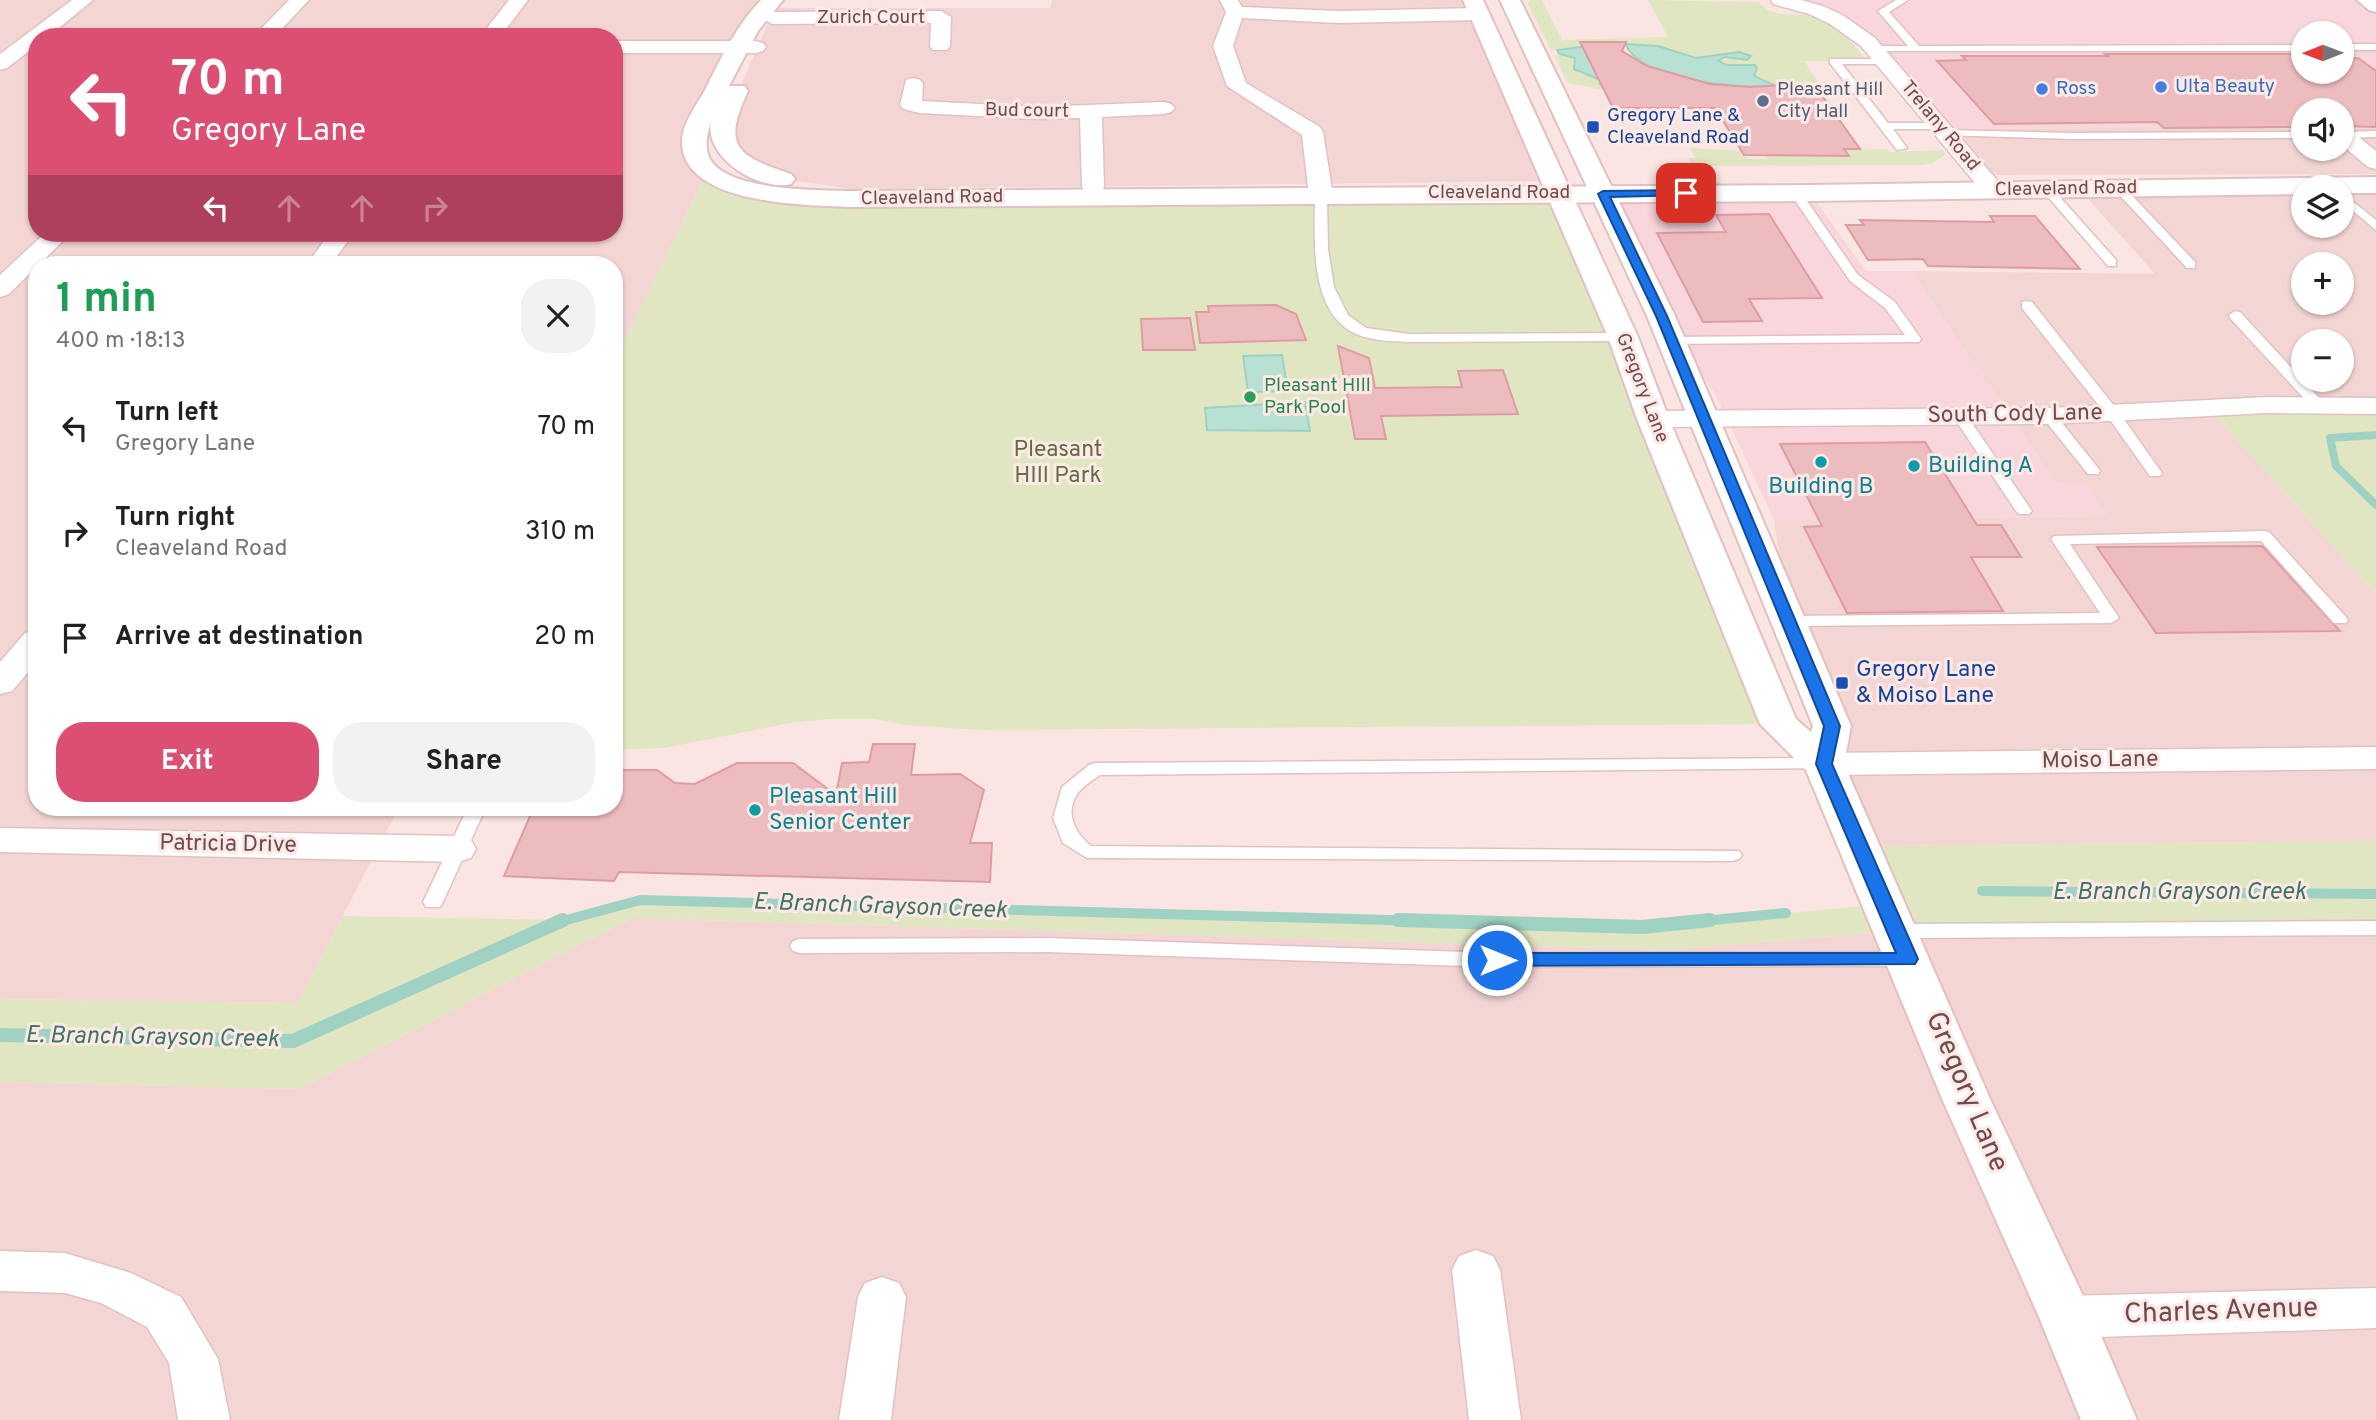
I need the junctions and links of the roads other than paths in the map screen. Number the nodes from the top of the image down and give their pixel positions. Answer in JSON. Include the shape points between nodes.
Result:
{"nodes":[{"id":1,"x":84,"y":0,"type":"edge"},
{"id":2,"x":300,"y":0,"type":"edge"},
{"id":3,"x":519,"y":0,"type":"edge"},
{"id":4,"x":1510,"y":0,"type":"edge"},
{"id":5,"x":1780,"y":0,"type":"edge"},
{"id":6,"x":1903,"y":0,"type":"edge"},
{"id":7,"x":2367,"y":0,"type":"edge"},
{"id":8,"x":774,"y":6,"type":"edge"},
{"id":9,"x":1232,"y":6,"type":"edge"},
{"id":10,"x":2376,"y":6,"type":"edge"},
{"id":11,"x":1476,"y":7,"type":"edge"},
{"id":12,"x":47,"y":28,"type":"edge"},
{"id":13,"x":272,"y":28,"type":"edge"},
{"id":14,"x":497,"y":28,"type":"edge"},
{"id":15,"x":28,"y":43,"type":"edge"},
{"id":16,"x":940,"y":46,"type":"dead end"},
{"id":17,"x":623,"y":47,"type":"edge"},
{"id":18,"x":746,"y":47,"type":"junction"},
{"id":19,"x":2354,"y":47,"type":"edge"},
{"id":20,"x":2376,"y":47,"type":"edge"},
{"id":21,"x":2291,"y":48,"type":"edge"},
{"id":22,"x":1916,"y":49,"type":"junction"},
{"id":23,"x":1880,"y":55,"type":"junction"},
{"id":24,"x":0,"y":64,"type":"edge"},
{"id":25,"x":913,"y":83,"type":"dead end"},
{"id":26,"x":1164,"y":108,"type":"dead end"},
{"id":27,"x":1091,"y":112,"type":"junction"},
{"id":28,"x":1885,"y":126,"type":"junction"},
{"id":29,"x":1943,"y":130,"type":"junction"},
{"id":30,"x":2376,"y":134,"type":"edge"},
{"id":31,"x":2291,"y":135,"type":"edge"},
{"id":32,"x":2354,"y":135,"type":"edge"},
{"id":33,"x":2354,"y":145,"type":"edge"},
{"id":34,"x":1901,"y":148,"type":"dead end"},
{"id":35,"x":743,"y":162,"type":"junction"},
{"id":36,"x":2376,"y":162,"type":"edge"},
{"id":37,"x":707,"y":172,"type":"junction"},
{"id":38,"x":2376,"y":174,"type":"edge"},
{"id":39,"x":1988,"y":183,"type":"junction"},
{"id":40,"x":2376,"y":185,"type":"edge"},
{"id":41,"x":1093,"y":187,"type":"junction"},
{"id":42,"x":1555,"y":187,"type":"junction"},
{"id":43,"x":1600,"y":187,"type":"junction"},
{"id":44,"x":2119,"y":188,"type":"junction"},
{"id":45,"x":2354,"y":188,"type":"edge"},
{"id":46,"x":2047,"y":189,"type":"junction"},
{"id":47,"x":1320,"y":190,"type":"junction"},
{"id":48,"x":2291,"y":190,"type":"edge"},
{"id":49,"x":1796,"y":192,"type":"junction"},
{"id":50,"x":2354,"y":207,"type":"edge"},
{"id":51,"x":2376,"y":226,"type":"edge"},
{"id":52,"x":50,"y":242,"type":"edge"},
{"id":53,"x":35,"y":256,"type":"edge"},
{"id":54,"x":28,"y":262,"type":"edge"},
{"id":55,"x":2112,"y":263,"type":"dead end"},
{"id":56,"x":2190,"y":265,"type":"dead end"},
{"id":57,"x":0,"y":289,"type":"edge"},
{"id":58,"x":2027,"y":305,"type":"dead end"},
{"id":59,"x":2235,"y":315,"type":"dead end"},
{"id":60,"x":1623,"y":337,"type":"junction"},
{"id":61,"x":1672,"y":341,"type":"junction"},
{"id":62,"x":2318,"y":405,"type":"junction"},
{"id":63,"x":2376,"y":406,"type":"edge"},
{"id":64,"x":2113,"y":414,"type":"junction"},
{"id":65,"x":1960,"y":416,"type":"junction"},
{"id":66,"x":2049,"y":416,"type":"junction"},
{"id":67,"x":1653,"y":419,"type":"junction"},
{"id":68,"x":1706,"y":419,"type":"junction"},
{"id":69,"x":2093,"y":471,"type":"dead end"},
{"id":70,"x":2155,"y":473,"type":"dead end"},
{"id":71,"x":2024,"y":511,"type":"dead end"},
{"id":72,"x":2340,"y":620,"type":"dead end"},
{"id":73,"x":1789,"y":621,"type":"junction"},
{"id":74,"x":28,"y":651,"type":"edge"},
{"id":75,"x":0,"y":684,"type":"edge"},
{"id":76,"x":2376,"y":758,"type":"edge"},
{"id":77,"x":1824,"y":764,"type":"junction"},
{"id":78,"x":473,"y":816,"type":"edge"},
{"id":79,"x":0,"y":841,"type":"edge"},
{"id":80,"x":457,"y":849,"type":"junction"},
{"id":81,"x":1732,"y":855,"type":"dead end"},
{"id":82,"x":433,"y":902,"type":"dead end"},
{"id":83,"x":2376,"y":929,"type":"edge"},
{"id":84,"x":1902,"y":945,"type":"junction"},
{"id":85,"x":800,"y":946,"type":"dead end"},
{"id":86,"x":1476,"y":1270,"type":"dead end"},
{"id":87,"x":0,"y":1271,"type":"edge"},
{"id":88,"x":882,"y":1297,"type":"dead end"},
{"id":89,"x":2376,"y":1308,"type":"edge"},
{"id":90,"x":2066,"y":1317,"type":"junction"},
{"id":91,"x":204,"y":1420,"type":"edge"},
{"id":92,"x":865,"y":1420,"type":"edge"},
{"id":93,"x":1495,"y":1420,"type":"edge"},
{"id":94,"x":2109,"y":1420,"type":"edge"}],
"edges":[{"from":1,"to":12,"type":"street"},
{"from":2,"to":13,"type":"street"},
{"from":3,"to":14,"type":"street"},
{"from":4,"to":43,"type":"street","name":"Gregory Lane"},
{"from":5,"to":23,"type":"street","name":"Trelany Road","via":[[1838,20]]},
{"from":6,"to":22,"type":"lane","via":[[1883,10]]},
{"from":7,"to":10,"type":"street"},
{"from":8,"to":16,"type":"street","name":"Zurich Court","via":[[941,17]]},
{"from":8,"to":18,"type":"street","via":[[755,17]]},
{"from":9,"to":11,"type":"street","via":[[1339,17]]},
{"from":9,"to":47,"type":"street","via":[[1223,46],[1237,86],[1312,132]]},
{"from":11,"to":42,"type":"street","name":"Gregory Lane"},
{"from":15,"to":24,"type":"street"},
{"from":17,"to":18,"type":"street"},
{"from":18,"to":35,"type":"street","via":[[722,127],[722,140]]},
{"from":18,"to":37,"type":"street","via":[[694,142],[697,162]]},
{"from":19,"to":20,"type":"lane"},
{"from":21,"to":22,"type":"lane"},
{"from":22,"to":23,"type":"lane"},
{"from":23,"to":28,"type":"lane","via":[[1834,61]]},
{"from":23,"to":29,"type":"street","name":"Trelany Road"},
{"from":25,"to":27,"type":"street","name":"Bud court","via":[[911,105],[919,107]]},
{"from":26,"to":27,"type":"street","name":"Bud court"},
{"from":27,"to":41,"type":"street","name":"Bud court"},
{"from":28,"to":29,"type":"lane"},
{"from":28,"to":34,"type":"lane"},
{"from":29,"to":31,"type":"lane","via":[[2074,136]]},
{"from":29,"to":39,"type":"street","name":"Trelany Road"},
{"from":30,"to":32,"type":"lane"},
{"from":33,"to":36,"type":"street"},
{"from":35,"to":37,"type":"street"},
{"from":35,"to":41,"type":"street","name":"Cleaveland Road","via":[[782,179],[823,186],[879,190]]},
{"from":37,"to":47,"type":"street","name":"Cleaveland Road","via":[[726,182],[789,196],[849,199]]},
{"from":38,"to":39,"type":"street","name":"Cleaveland Road"},
{"from":39,"to":43,"type":"street","name":"Cleaveland Road"},
{"from":39,"to":46,"type":"street","name":"Cleaveland Road"},
{"from":39,"to":49,"type":"street","name":"Cleaveland Road"},
{"from":40,"to":45,"type":"street","name":"Cleaveland Road"},
{"from":41,"to":47,"type":"street","name":"Cleaveland Road"},
{"from":42,"to":43,"type":"street","name":"Cleaveland Road"},
{"from":42,"to":47,"type":"street","name":"Cleaveland Road"},
{"from":42,"to":60,"type":"street","name":"Gregory Lane"},
{"from":43,"to":49,"type":"street","name":"Cleaveland Road"},
{"from":43,"to":61,"type":"street","name":"Gregory Lane"},
{"from":44,"to":46,"type":"street","name":"Cleaveland Road"},
{"from":44,"to":48,"type":"street","name":"Cleaveland Road"},
{"from":44,"to":56,"type":"lane"},
{"from":46,"to":55,"type":"lane"},
{"from":47,"to":60,"type":"lane","via":[[1328,291],[1334,309],[1355,328],[1409,338]]},
{"from":49,"to":61,"type":"lane","via":[[1854,278],[1890,305],[1914,339]]},
{"from":50,"to":51,"type":"lane"},
{"from":52,"to":53,"type":"street"},
{"from":54,"to":57,"type":"street"},
{"from":58,"to":64,"type":"lane"},
{"from":59,"to":62,"type":"lane"},
{"from":60,"to":67,"type":"street","name":"Gregory Lane"},
{"from":61,"to":68,"type":"street","name":"Gregory Lane"},
{"from":62,"to":63,"type":"street","name":"South Cody Lane"},
{"from":62,"to":64,"type":"street","name":"South Cody Lane"},
{"from":64,"to":66,"type":"street","name":"South Cody Lane"},
{"from":64,"to":70,"type":"lane"},
{"from":65,"to":66,"type":"street","name":"South Cody Lane"},
{"from":65,"to":68,"type":"street","name":"South Cody Lane"},
{"from":65,"to":71,"type":"lane"},
{"from":66,"to":69,"type":"lane"},
{"from":67,"to":68,"type":"street","name":"South Cody Lane"},
{"from":67,"to":77,"type":"street","name":"Gregory Lane","via":[[1779,724]]},
{"from":68,"to":73,"type":"street","name":"Gregory Lane"},
{"from":72,"to":73,"type":"lane","via":[[2265,536],[2059,539],[2111,618]]},
{"from":73,"to":77,"type":"street","name":"Gregory Lane","via":[[1832,726]]},
{"from":74,"to":75,"type":"street"},
{"from":76,"to":77,"type":"street","name":"Moiso Lane"},
{"from":77,"to":81,"type":"lane","via":[[1096,769],[1069,792],[1062,818],[1070,839],[1087,852]]},
{"from":77,"to":84,"type":"street","name":"Gregory Lane"},
{"from":78,"to":80,"type":"lane"},
{"from":79,"to":80,"type":"street","name":"Patricia Drive"},
{"from":80,"to":82,"type":"lane"},
{"from":83,"to":84,"type":"lane"},
{"from":84,"to":85,"type":"lane","via":[[1497,960],[1047,944]]},
{"from":84,"to":90,"type":"street","name":"Gregory Lane"},
{"from":86,"to":93,"type":"street"},
{"from":87,"to":91,"type":"street","via":[[65,1273],[114,1287],[164,1312],[193,1359]]},
{"from":88,"to":92,"type":"street"},
{"from":89,"to":90,"type":"street","name":"Charles Avenue"},
{"from":90,"to":94,"type":"street","name":"Gregory Lane"}]}
